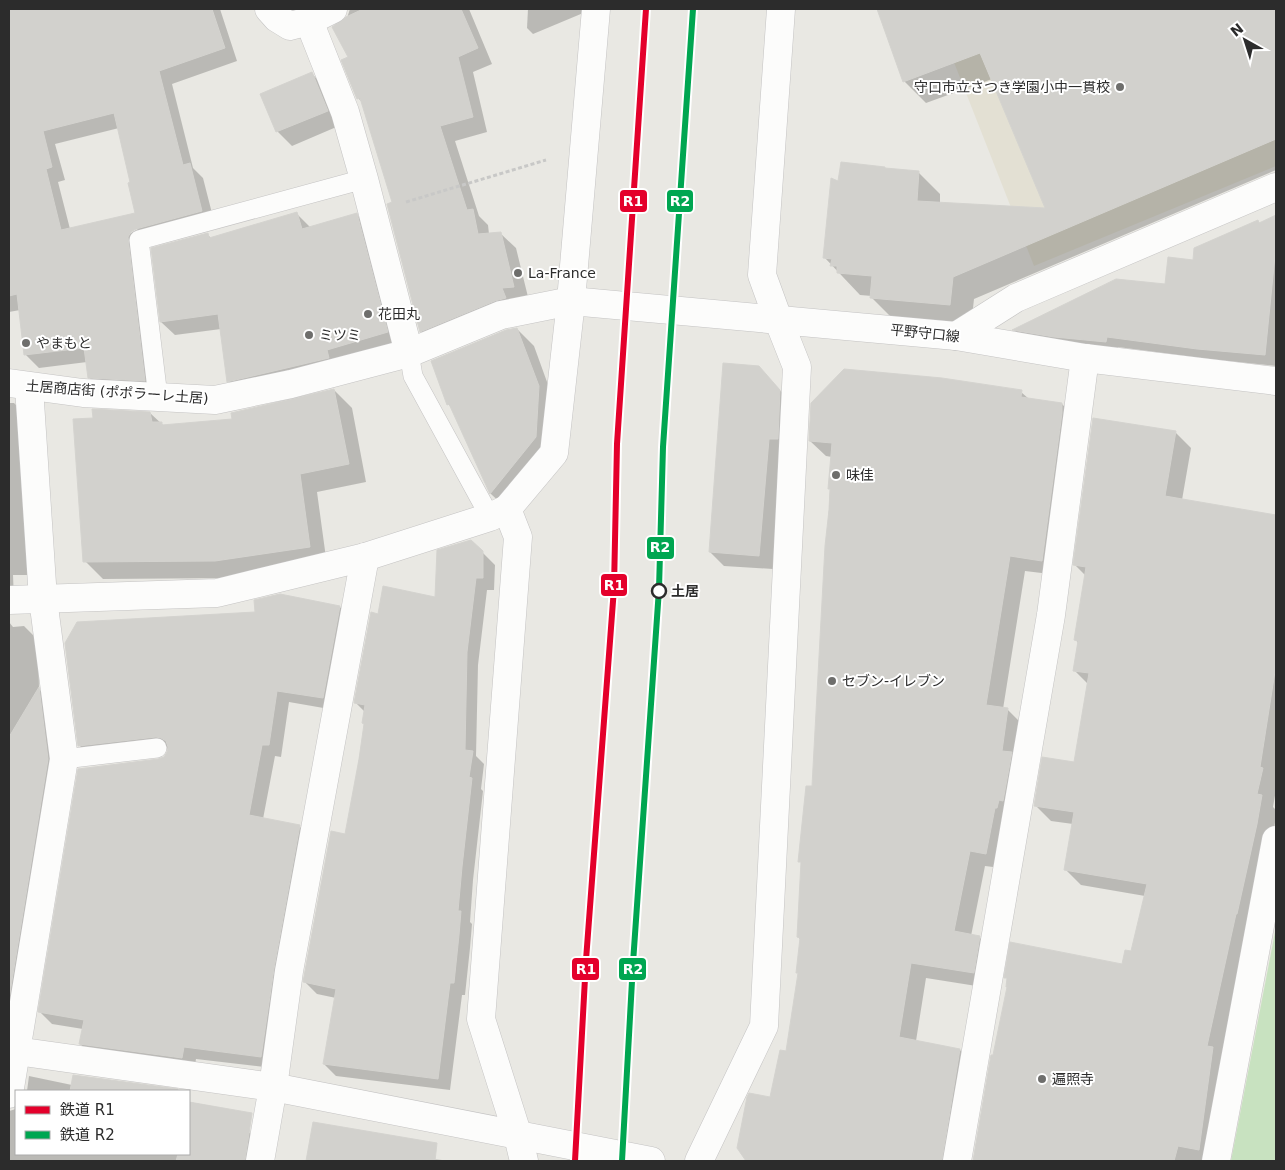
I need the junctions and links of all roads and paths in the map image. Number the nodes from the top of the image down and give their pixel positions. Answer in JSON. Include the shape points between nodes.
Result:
{"nodes":[{"id":1,"x":268,"y":9,"type":"edge"},
{"id":2,"x":333,"y":9,"type":"edge"},
{"id":3,"x":596,"y":9,"type":"edge"},
{"id":4,"x":781,"y":9,"type":"edge"},
{"id":5,"x":309,"y":21,"type":"junction"},
{"id":6,"x":551,"y":158,"type":"dead end"},
{"id":7,"x":364,"y":180,"type":"junction"},
{"id":8,"x":1276,"y":188,"type":"edge"},
{"id":9,"x":372,"y":212,"type":"junction"},
{"id":10,"x":571,"y":301,"type":"junction"},
{"id":11,"x":778,"y":319,"type":"junction"},
{"id":12,"x":956,"y":336,"type":"junction"},
{"id":13,"x":409,"y":353,"type":"junction"},
{"id":14,"x":1085,"y":358,"type":"junction"},
{"id":15,"x":1276,"y":381,"type":"edge"},
{"id":16,"x":19,"y":385,"type":"edge"},
{"id":17,"x":158,"y":397,"type":"junction"},
{"id":18,"x":498,"y":513,"type":"junction"},
{"id":19,"x":365,"y":557,"type":"junction"},
{"id":20,"x":43,"y":598,"type":"junction"},
{"id":21,"x":9,"y":600,"type":"edge"},
{"id":22,"x":157,"y":748,"type":"dead end"},
{"id":23,"x":64,"y":760,"type":"junction"},
{"id":24,"x":1276,"y":840,"type":"edge"},
{"id":25,"x":12,"y":1050,"type":"edge"},
{"id":26,"x":272,"y":1087,"type":"junction"},
{"id":27,"x":9,"y":1094,"type":"edge"},
{"id":28,"x":521,"y":1148,"type":"edge"},
{"id":29,"x":260,"y":1161,"type":"edge"},
{"id":30,"x":651,"y":1161,"type":"edge"},
{"id":31,"x":699,"y":1161,"type":"edge"},
{"id":32,"x":957,"y":1161,"type":"edge"},
{"id":33,"x":1216,"y":1161,"type":"edge"}],
"edges":[{"from":1,"to":5,"type":"street","via":[[290,26]]},
{"from":2,"to":5,"type":"street"},
{"from":3,"to":10,"type":"street"},
{"from":4,"to":11,"type":"street","via":[[762,270]]},
{"from":5,"to":7,"type":"street","via":[[345,112]]},
{"from":6,"to":9,"type":"path"},
{"from":7,"to":9,"type":"street"},
{"from":7,"to":17,"type":"lane","via":[[139,240]]},
{"from":8,"to":12,"type":"street","via":[[1016,298]]},
{"from":9,"to":13,"type":"street"},
{"from":10,"to":11,"type":"street","name":"平野守口線"},
{"from":10,"to":13,"type":"street","name":"土居商店街 (ポポラーレ土居)","via":[[501,315]]},
{"from":10,"to":18,"type":"street","via":[[554,453]]},
{"from":11,"to":12,"type":"street","name":"平野守口線"},
{"from":11,"to":31,"type":"street","via":[[796,367],[764,1026]]},
{"from":12,"to":14,"type":"street","name":"平野守口線"},
{"from":13,"to":17,"type":"street","name":"土居商店街 (ポポラーレ土居)","via":[[215,400]]},
{"from":13,"to":18,"type":"lane","via":[[414,376]]},
{"from":14,"to":15,"type":"street","name":"平野守口線"},
{"from":14,"to":32,"type":"street","via":[[1051,615]]},
{"from":16,"to":17,"type":"street","name":"土居商店街 (ポポラーレ土居)","via":[[82,393]]},
{"from":16,"to":20,"type":"street"},
{"from":18,"to":19,"type":"street"},
{"from":18,"to":28,"type":"street","via":[[518,537],[481,1020]]},
{"from":19,"to":20,"type":"street","via":[[217,593]]},
{"from":19,"to":26,"type":"street","via":[[288,972]]},
{"from":20,"to":21,"type":"street"},
{"from":20,"to":23,"type":"street"},
{"from":22,"to":23,"type":"lane"},
{"from":23,"to":25,"type":"street"},
{"from":24,"to":33,"type":"street"},
{"from":25,"to":26,"type":"street"},
{"from":25,"to":27,"type":"street"},
{"from":26,"to":28,"type":"street"},
{"from":26,"to":29,"type":"street"},
{"from":28,"to":30,"type":"street"}]}
